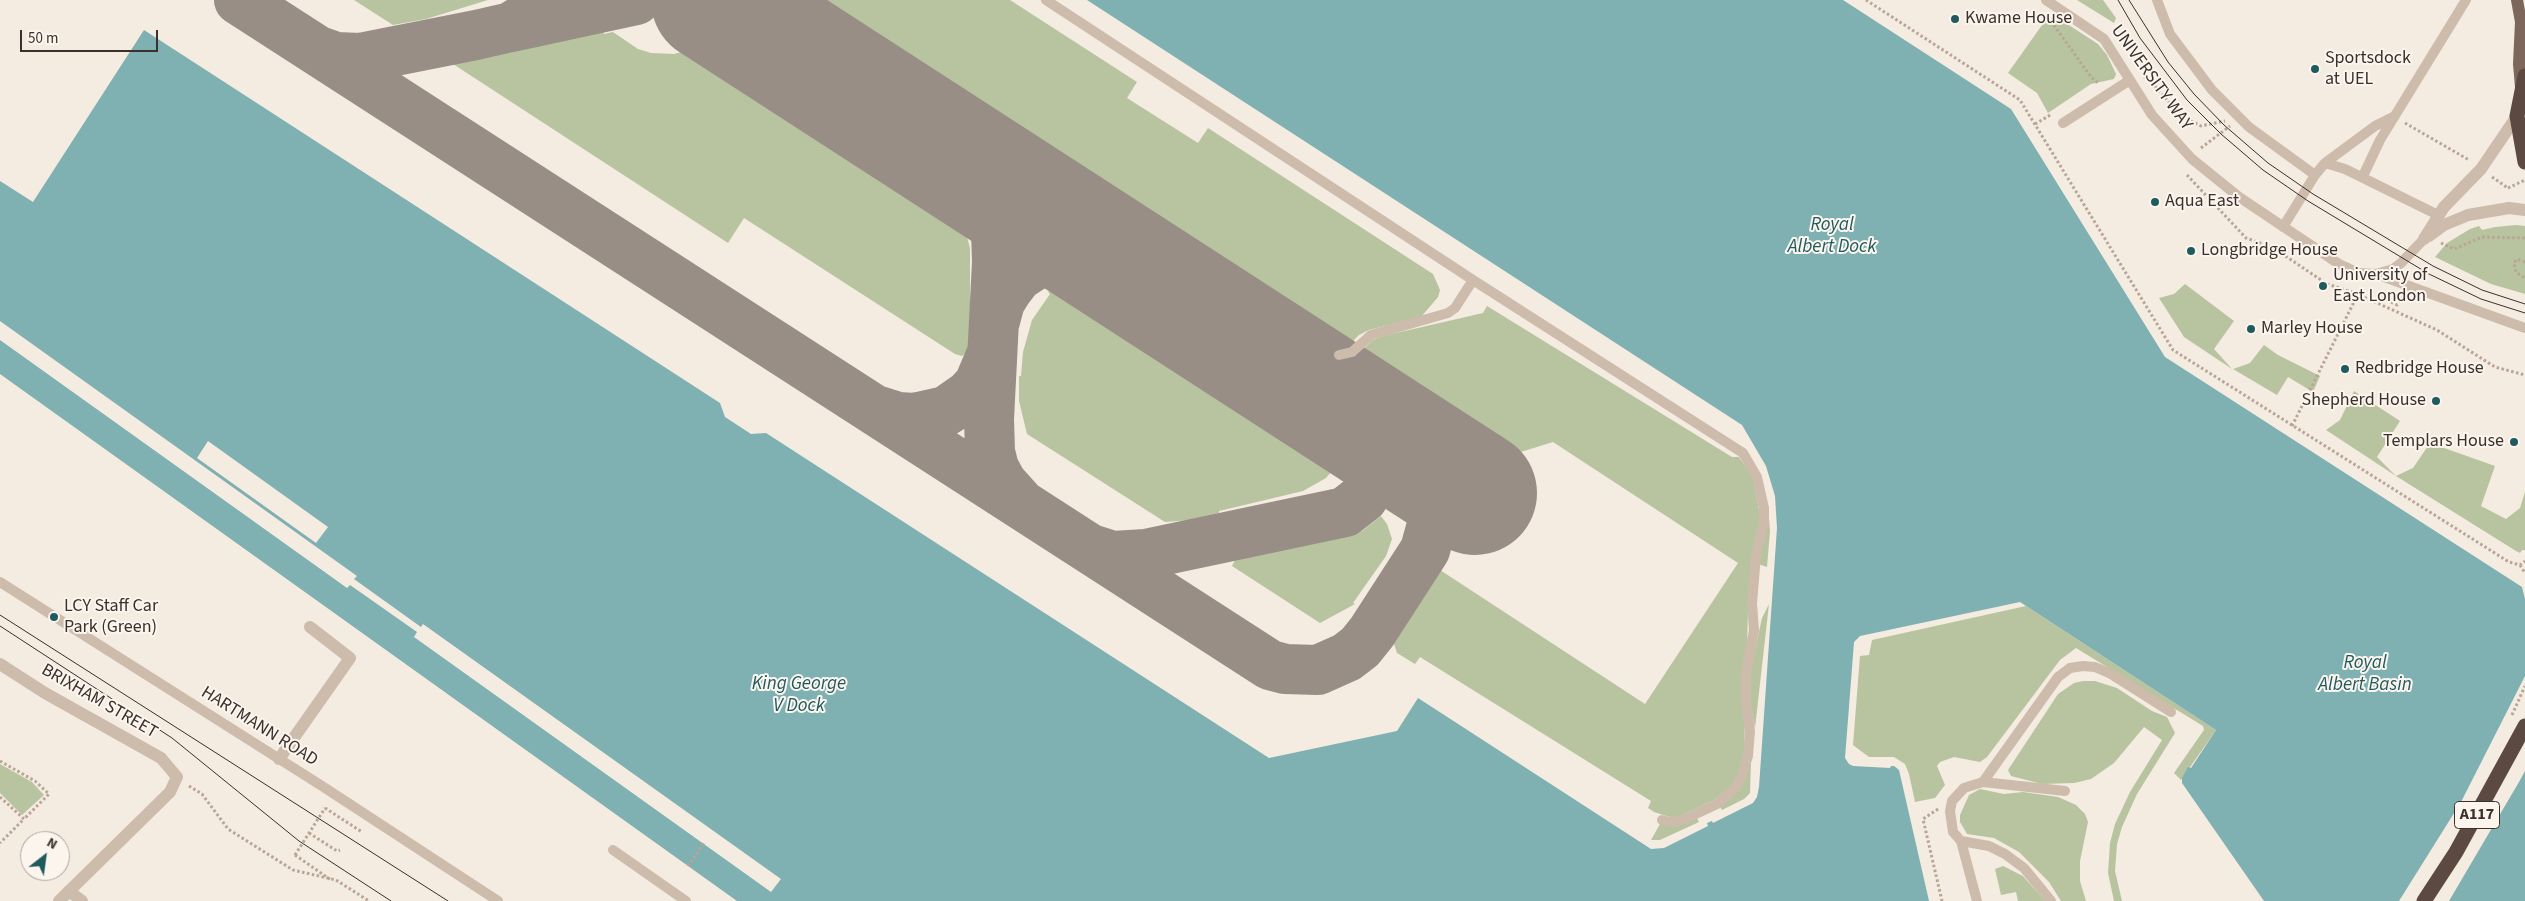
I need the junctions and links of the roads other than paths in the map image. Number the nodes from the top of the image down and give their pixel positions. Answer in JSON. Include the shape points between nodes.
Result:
{"nodes":[{"id":1,"x":1046,"y":0,"type":"edge"},
{"id":2,"x":2046,"y":0,"type":"edge"},
{"id":3,"x":2157,"y":0,"type":"edge"},
{"id":4,"x":2466,"y":0,"type":"edge"},
{"id":5,"x":2517,"y":0,"type":"edge"},
{"id":6,"x":2130,"y":80,"type":"junction"},
{"id":7,"x":2523,"y":82,"type":"edge"},
{"id":8,"x":2394,"y":116,"type":"junction"},
{"id":9,"x":2517,"y":116,"type":"junction"},
{"id":10,"x":2063,"y":123,"type":"dead end"},
{"id":11,"x":2523,"y":146,"type":"edge"},
{"id":12,"x":2525,"y":162,"type":"edge"},
{"id":13,"x":2325,"y":163,"type":"junction"},
{"id":14,"x":2315,"y":175,"type":"junction"},
{"id":15,"x":2362,"y":176,"type":"junction"},
{"id":16,"x":2525,"y":210,"type":"edge"},
{"id":17,"x":2438,"y":215,"type":"junction"},
{"id":18,"x":2283,"y":227,"type":"junction"},
{"id":19,"x":2424,"y":239,"type":"junction"},
{"id":20,"x":2376,"y":274,"type":"junction"},
{"id":21,"x":1472,"y":280,"type":"junction"},
{"id":22,"x":2525,"y":328,"type":"edge"},
{"id":23,"x":1339,"y":355,"type":"dead end"},
{"id":24,"x":0,"y":582,"type":"edge"},
{"id":25,"x":310,"y":627,"type":"dead end"},
{"id":26,"x":0,"y":664,"type":"edge"},
{"id":27,"x":2170,"y":712,"type":"dead end"},
{"id":28,"x":2525,"y":726,"type":"edge"},
{"id":29,"x":279,"y":759,"type":"junction"},
{"id":30,"x":1983,"y":782,"type":"junction"},
{"id":31,"x":2065,"y":791,"type":"dead end"},
{"id":32,"x":1662,"y":820,"type":"dead end"},
{"id":33,"x":1961,"y":841,"type":"junction"},
{"id":34,"x":614,"y":850,"type":"dead end"},
{"id":35,"x":69,"y":891,"type":"junction"},
{"id":36,"x":60,"y":901,"type":"edge"},
{"id":37,"x":82,"y":901,"type":"edge"},
{"id":38,"x":498,"y":901,"type":"edge"},
{"id":39,"x":686,"y":901,"type":"edge"},
{"id":40,"x":1977,"y":901,"type":"edge"},
{"id":41,"x":2051,"y":901,"type":"edge"},
{"id":42,"x":2424,"y":901,"type":"edge"}],
"edges":[{"from":1,"to":21,"type":"lane"},
{"from":2,"to":6,"type":"lane","name":"UNIVERSITY WAY","via":[[2104,39]]},
{"from":3,"to":14,"type":"lane","via":[[2170,34],[2212,90],[2249,127]]},
{"from":4,"to":8,"type":"lane"},
{"from":5,"to":7,"type":"main road","via":[[2521,22],[2519,64]]},
{"from":6,"to":10,"type":"lane"},
{"from":6,"to":18,"type":"lane","name":"UNIVERSITY WAY","via":[[2152,115],[2192,159],[2225,187]]},
{"from":7,"to":9,"type":"highway"},
{"from":8,"to":13,"type":"lane"},
{"from":8,"to":15,"type":"lane"},
{"from":9,"to":11,"type":"highway"},
{"from":9,"to":17,"type":"street","via":[[2481,169]]},
{"from":11,"to":12,"type":"highway"},
{"from":13,"to":14,"type":"lane"},
{"from":13,"to":15,"type":"lane"},
{"from":14,"to":18,"type":"lane"},
{"from":15,"to":17,"type":"lane"},
{"from":16,"to":19,"type":"street","via":[[2509,208],[2468,215],[2444,225]]},
{"from":17,"to":19,"type":"street"},
{"from":18,"to":20,"type":"lane","name":"UNIVERSITY WAY","via":[[2340,264],[2359,273]]},
{"from":19,"to":20,"type":"lane","via":[[2397,266]]},
{"from":20,"to":22,"type":"lane","name":"UNIVERSITY WAY"},
{"from":21,"to":23,"type":"lane","via":[[1455,308],[1448,313],[1376,333],[1363,340],[1352,352]]},
{"from":21,"to":32,"type":"lane","via":[[1721,437],[1743,453],[1757,477],[1764,522],[1756,555],[1752,603],[1754,630],[1746,672],[1750,731],[1745,769],[1736,787],[1717,804],[1685,819]]},
{"from":24,"to":29,"type":"lane","name":"HARTMANN ROAD"},
{"from":25,"to":29,"type":"street","via":[[350,658]]},
{"from":26,"to":35,"type":"street","name":"BRIXHAM STREET","via":[[161,758],[181,780]]},
{"from":27,"to":30,"type":"lane","via":[[2095,667],[2070,668],[2058,678]]},
{"from":28,"to":42,"type":"highway","number":"A117","via":[[2456,852]]},
{"from":29,"to":38,"type":"lane","name":"HARTMANN ROAD"},
{"from":30,"to":31,"type":"lane"},
{"from":30,"to":33,"type":"lane","via":[[1964,788],[1952,801],[1950,822]]},
{"from":33,"to":40,"type":"lane"},
{"from":33,"to":41,"type":"lane","via":[[1989,846],[2005,854],[2024,868]]},
{"from":34,"to":39,"type":"lane"},
{"from":35,"to":36,"type":"street"},
{"from":35,"to":37,"type":"street"}]}
